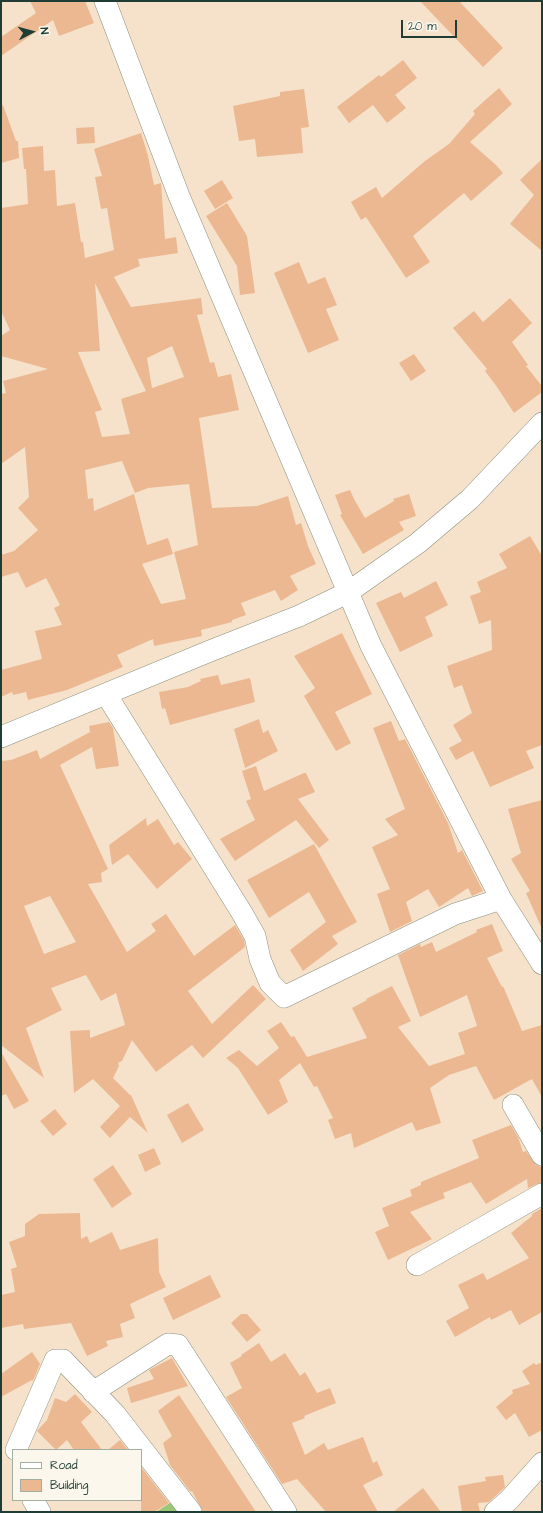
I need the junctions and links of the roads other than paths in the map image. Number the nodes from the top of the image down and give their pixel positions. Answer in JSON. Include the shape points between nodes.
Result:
{"nodes":[{"id":1,"x":105,"y":1,"type":"edge"},
{"id":2,"x":542,"y":423,"type":"edge"},
{"id":3,"x":348,"y":593,"type":"junction"},
{"id":4,"x":106,"y":694,"type":"junction"},
{"id":5,"x":1,"y":737,"type":"edge"},
{"id":6,"x":502,"y":899,"type":"junction"},
{"id":7,"x":542,"y":964,"type":"edge"},
{"id":8,"x":514,"y":1105,"type":"dead end"},
{"id":9,"x":542,"y":1155,"type":"edge"},
{"id":10,"x":542,"y":1194,"type":"edge"},
{"id":11,"x":417,"y":1265,"type":"dead end"},
{"id":12,"x":93,"y":1392,"type":"junction"},
{"id":13,"x":16,"y":1449,"type":"edge"},
{"id":14,"x":542,"y":1463,"type":"edge"},
{"id":15,"x":34,"y":1501,"type":"edge"},
{"id":16,"x":508,"y":1508,"type":"edge"},
{"id":17,"x":40,"y":1512,"type":"edge"},
{"id":18,"x":191,"y":1512,"type":"edge"},
{"id":19,"x":286,"y":1512,"type":"edge"}],
"edges":[{"from":1,"to":3,"type":"street","via":[[179,196]]},
{"from":2,"to":3,"type":"street","via":[[470,499],[418,543]]},
{"from":3,"to":4,"type":"street","via":[[299,616]]},
{"from":3,"to":6,"type":"street","via":[[371,646]]},
{"from":4,"to":5,"type":"street"},
{"from":4,"to":6,"type":"street","via":[[242,913],[255,936],[260,959],[270,983],[284,997],[456,914]]},
{"from":6,"to":7,"type":"street"},
{"from":8,"to":9,"type":"street"},
{"from":10,"to":11,"type":"street"},
{"from":12,"to":13,"type":"street","via":[[63,1360],[55,1360]]},
{"from":12,"to":18,"type":"street","via":[[115,1414]]},
{"from":12,"to":19,"type":"street","via":[[168,1344],[178,1345]]},
{"from":14,"to":16,"type":"street"},
{"from":15,"to":17,"type":"street"}]}
